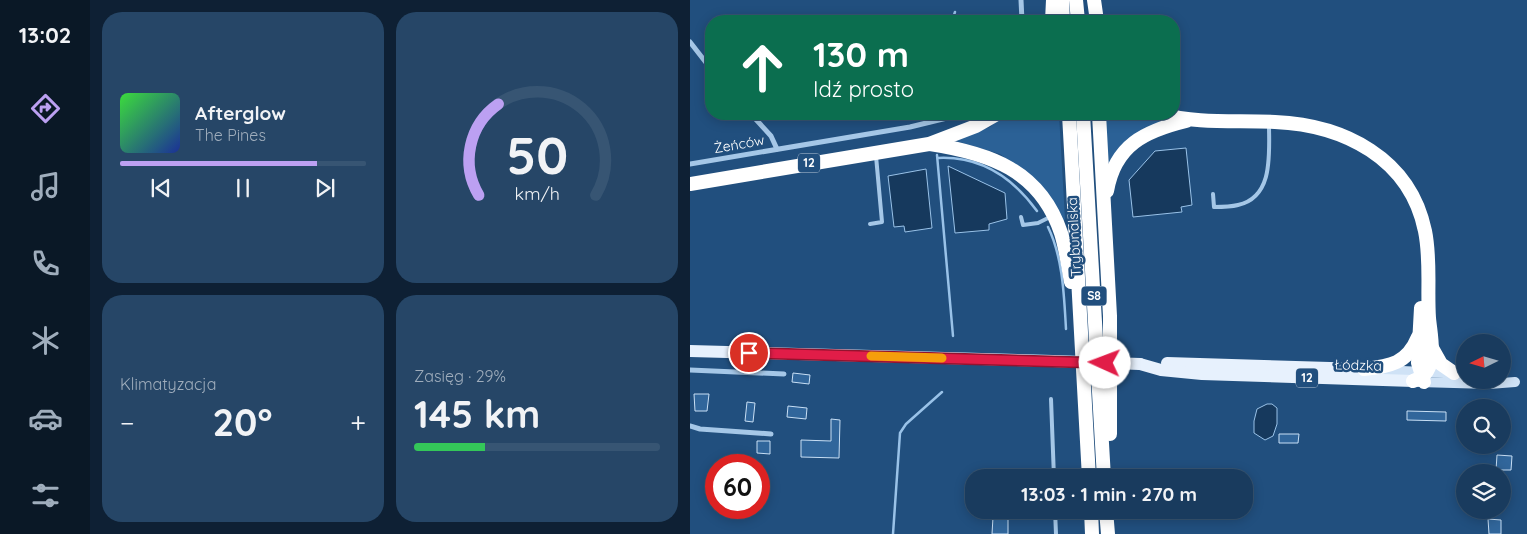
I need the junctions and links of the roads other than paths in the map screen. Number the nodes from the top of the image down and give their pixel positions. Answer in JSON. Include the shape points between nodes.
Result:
{"nodes":[{"id":1,"x":1021,"y":0,"type":"edge"},
{"id":2,"x":1053,"y":0,"type":"edge"},
{"id":3,"x":1062,"y":0,"type":"edge"},
{"id":4,"x":1076,"y":0,"type":"edge"},
{"id":5,"x":1093,"y":0,"type":"edge"},
{"id":6,"x":1022,"y":15,"type":"edge"},
{"id":7,"x":1052,"y":15,"type":"edge"},
{"id":8,"x":1063,"y":15,"type":"edge"},
{"id":9,"x":1077,"y":15,"type":"edge"},
{"id":10,"x":1095,"y":15,"type":"edge"},
{"id":11,"x":690,"y":42,"type":"edge"},
{"id":12,"x":705,"y":61,"type":"edge"},
{"id":13,"x":1180,"y":118,"type":"edge"},
{"id":14,"x":756,"y":120,"type":"edge"},
{"id":15,"x":939,"y":120,"type":"edge"},
{"id":16,"x":986,"y":120,"type":"edge"},
{"id":17,"x":1069,"y":120,"type":"edge"},
{"id":18,"x":1083,"y":120,"type":"edge"},
{"id":19,"x":1099,"y":120,"type":"edge"},
{"id":20,"x":1192,"y":120,"type":"junction"},
{"id":21,"x":1269,"y":122,"type":"junction"},
{"id":22,"x":929,"y":144,"type":"junction"},
{"id":23,"x":777,"y":149,"type":"junction"},
{"id":24,"x":876,"y":152,"type":"junction"},
{"id":25,"x":1374,"y":154,"type":"junction"},
{"id":26,"x":690,"y":164,"type":"edge"},
{"id":27,"x":690,"y":184,"type":"edge"},
{"id":28,"x":1213,"y":194,"type":"dead end"},
{"id":29,"x":1054,"y":215,"type":"junction"},
{"id":30,"x":1105,"y":215,"type":"junction"},
{"id":31,"x":1021,"y":217,"type":"dead end"},
{"id":32,"x":870,"y":224,"type":"dead end"},
{"id":33,"x":1420,"y":332,"type":"junction"},
{"id":34,"x":1432,"y":348,"type":"junction"},
{"id":35,"x":690,"y":351,"type":"edge"},
{"id":36,"x":1082,"y":352,"type":"junction"},
{"id":37,"x":1140,"y":364,"type":"junction"},
{"id":38,"x":1364,"y":369,"type":"junction"},
{"id":39,"x":690,"y":370,"type":"edge"},
{"id":40,"x":1456,"y":372,"type":"edge"},
{"id":41,"x":784,"y":374,"type":"dead end"},
{"id":42,"x":1456,"y":374,"type":"edge"},
{"id":43,"x":1421,"y":377,"type":"junction"},
{"id":44,"x":1511,"y":381,"type":"edge"},
{"id":45,"x":1515,"y":382,"type":"junction"},
{"id":46,"x":1527,"y":382,"type":"edge"},
{"id":47,"x":1051,"y":399,"type":"dead end"},
{"id":48,"x":690,"y":426,"type":"edge"},
{"id":49,"x":771,"y":434,"type":"dead end"},
{"id":50,"x":1054,"y":469,"type":"edge"},
{"id":51,"x":1088,"y":469,"type":"edge"},
{"id":52,"x":1105,"y":469,"type":"edge"},
{"id":53,"x":1107,"y":469,"type":"edge"},
{"id":54,"x":1055,"y":519,"type":"edge"},
{"id":55,"x":1091,"y":519,"type":"edge"},
{"id":56,"x":1107,"y":519,"type":"edge"},
{"id":57,"x":1056,"y":534,"type":"edge"},
{"id":58,"x":1092,"y":534,"type":"edge"},
{"id":59,"x":1108,"y":534,"type":"edge"}],
"edges":[{"from":1,"to":6,"type":"street"},
{"from":2,"to":7,"type":"highway"},
{"from":3,"to":8,"type":"highway"},
{"from":4,"to":9,"type":"highway"},
{"from":5,"to":10,"type":"highway"},
{"from":11,"to":12,"type":"street"},
{"from":13,"to":20,"type":"highway","number":"12"},
{"from":14,"to":23,"type":"street","name":"Żeńców","via":[[771,136]]},
{"from":15,"to":23,"type":"street"},
{"from":16,"to":22,"type":"highway","number":"12"},
{"from":17,"to":36,"type":"highway","name":"Trybunalska","number":"S8"},
{"from":18,"to":52,"type":"highway","name":"Trybunalska","number":"S8"},
{"from":19,"to":30,"type":"highway"},
{"from":20,"to":21,"type":"highway","number":"12"},
{"from":20,"to":30,"type":"highway","via":[[1152,131],[1127,150],[1111,177]]},
{"from":21,"to":25,"type":"highway","number":"12","via":[[1330,130]]},
{"from":21,"to":28,"type":"lane","via":[[1268,162],[1261,191],[1252,200],[1238,205],[1214,207]]},
{"from":22,"to":24,"type":"highway","number":"12"},
{"from":22,"to":29,"type":"highway","via":[[974,152],[1010,168],[1033,187]]},
{"from":23,"to":26,"type":"street","name":"Żeńców"},
{"from":24,"to":27,"type":"highway","number":"12"},
{"from":24,"to":32,"type":"lane","via":[[882,222]]},
{"from":25,"to":33,"type":"highway","number":"12","via":[[1397,188],[1417,232],[1421,249]]},
{"from":25,"to":34,"type":"highway","number":"12","via":[[1386,161],[1405,183],[1420,214],[1428,248]]},
{"from":29,"to":31,"type":"lane","via":[[1038,223],[1023,225]]},
{"from":29,"to":36,"type":"highway","via":[[1065,248]]},
{"from":30,"to":53,"type":"highway","via":[[1110,316]]},
{"from":33,"to":38,"type":"highway","number":"12","via":[[1412,349],[1398,362]]},
{"from":33,"to":43,"type":"highway"},
{"from":34,"to":40,"type":"highway","via":[[1439,362]]},
{"from":34,"to":43,"type":"highway","number":"12","via":[[1432,361]]},
{"from":35,"to":37,"type":"main road","name":"Łódzka","number":"12","bridge":true},
{"from":36,"to":51,"type":"highway","name":"Trybunalska","number":"S8"},
{"from":37,"to":38,"type":"main road","name":"Łódzka","number":"12"},
{"from":37,"to":43,"type":"main road","name":"Łódzka","number":"12","via":[[1161,370],[1202,374]]},
{"from":38,"to":43,"type":"main road","name":"Łódzka","number":"12"},
{"from":39,"to":41,"type":"street"},
{"from":42,"to":43,"type":"main road","name":"Łódzka"},
{"from":43,"to":45,"type":"main road","name":"Łódzka","via":[[1482,384]]},
{"from":44,"to":45,"type":"main road","name":"Łódzka"},
{"from":45,"to":46,"type":"main road","name":"Łódzka"},
{"from":47,"to":50,"type":"lane"},
{"from":48,"to":49,"type":"street"},
{"from":54,"to":57,"type":"lane"},
{"from":55,"to":58,"type":"highway"},
{"from":56,"to":59,"type":"highway"}]}
